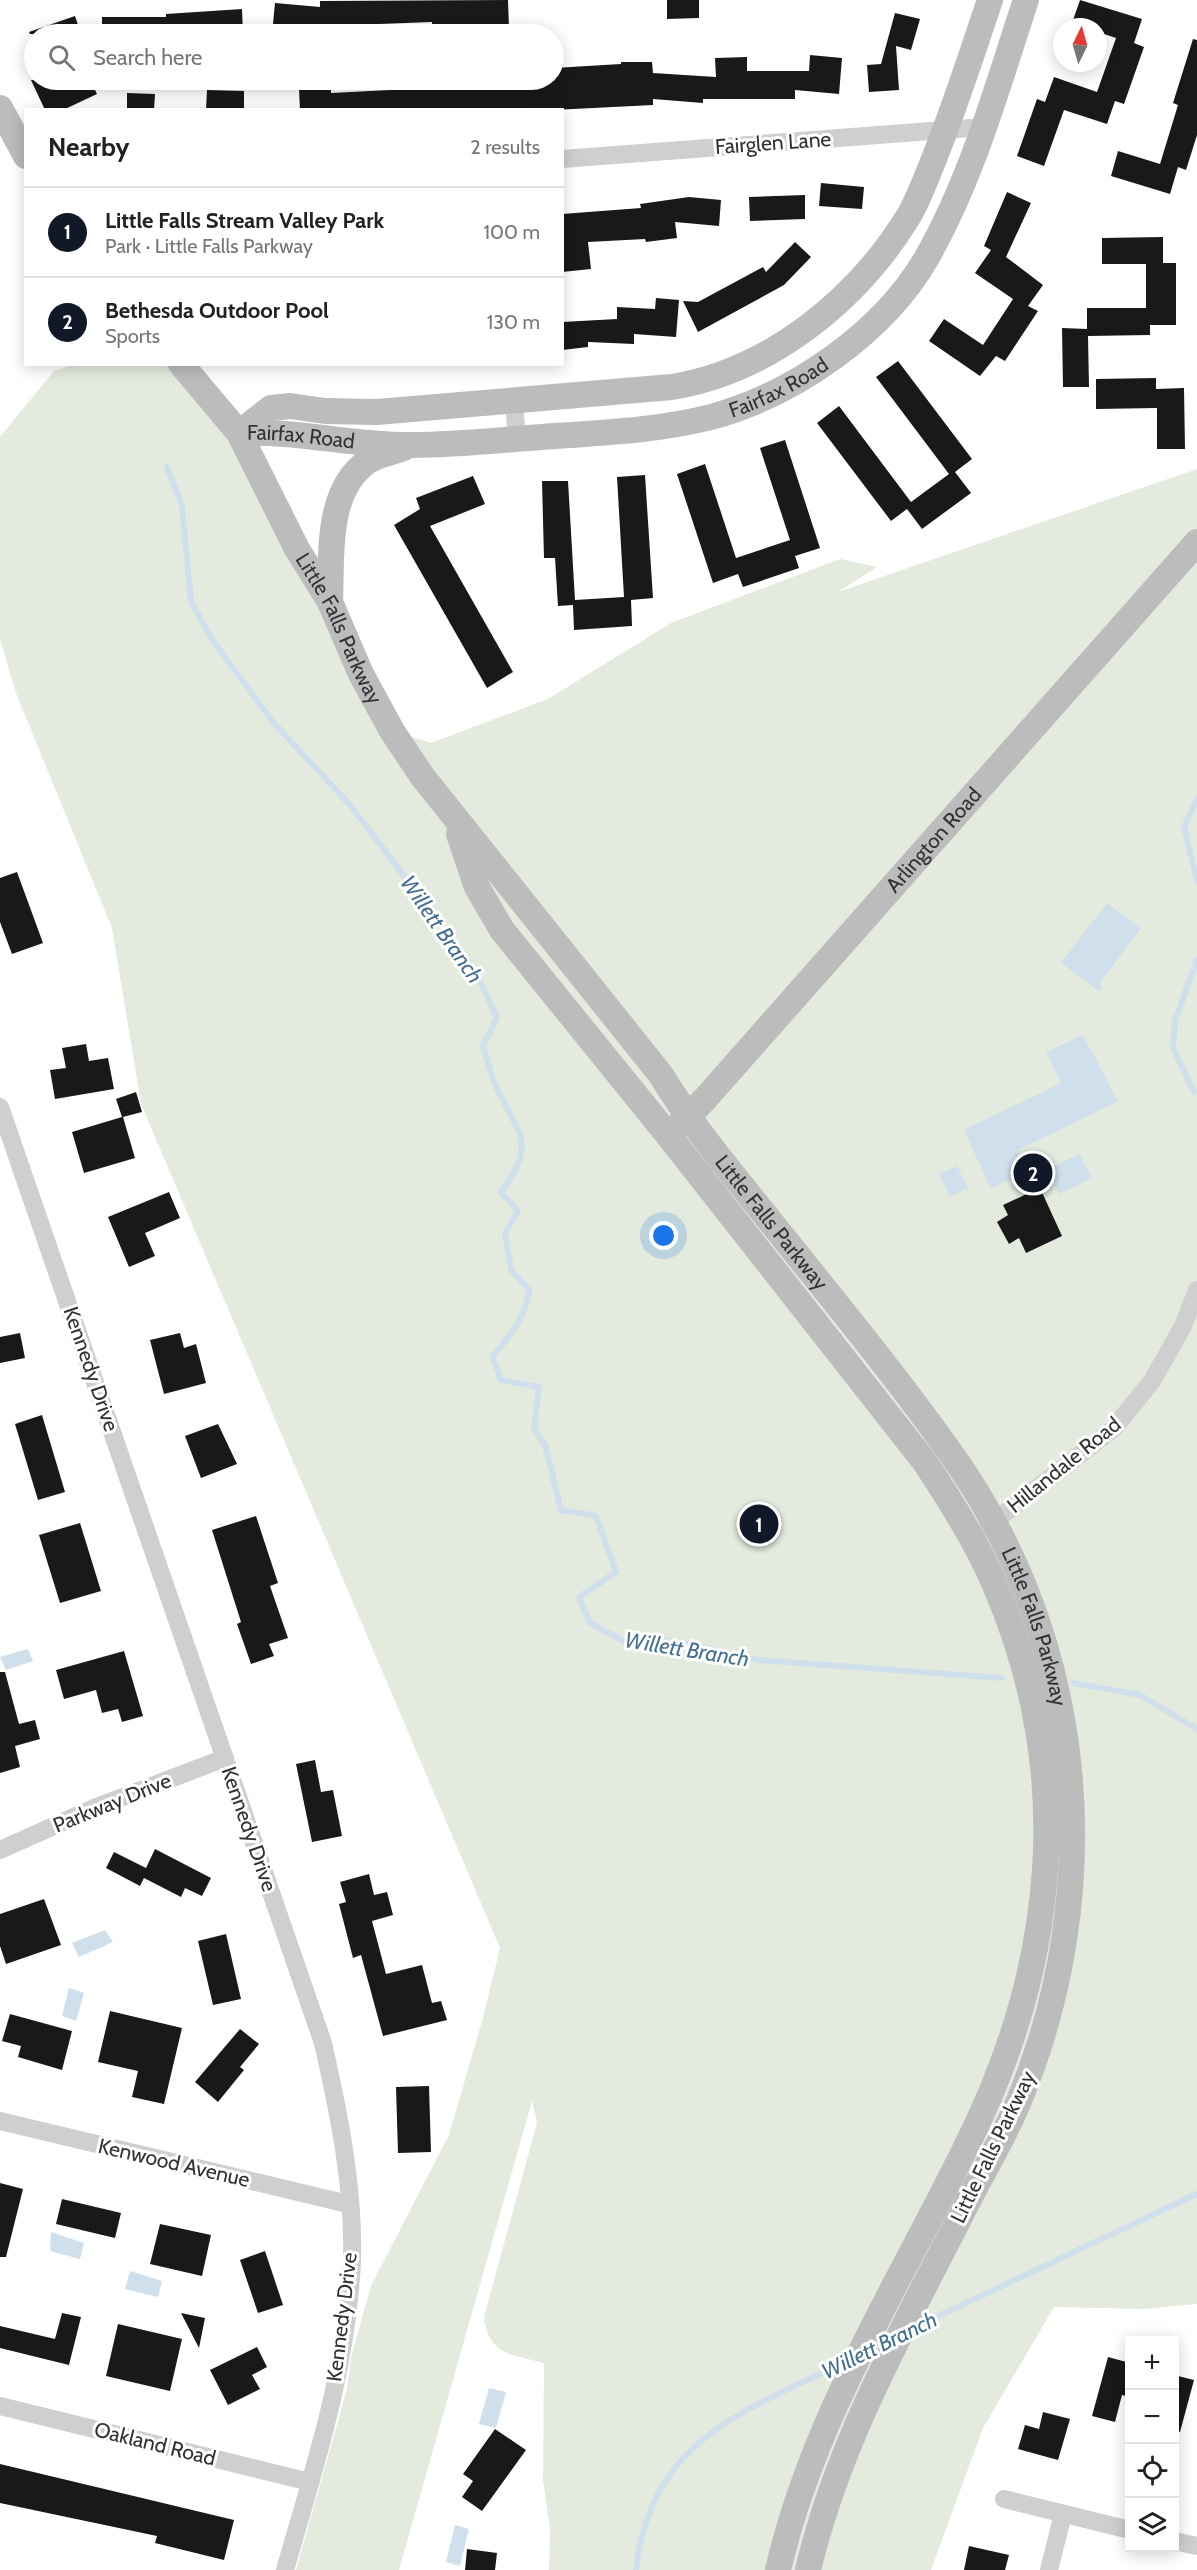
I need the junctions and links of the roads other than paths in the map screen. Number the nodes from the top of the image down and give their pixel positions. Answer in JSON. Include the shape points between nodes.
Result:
{"nodes":[{"id":1,"x":990,"y":0,"type":"edge"},
{"id":2,"x":1026,"y":0,"type":"edge"},
{"id":3,"x":0,"y":108,"type":"edge"},
{"id":4,"x":984,"y":127,"type":"junction"},
{"id":5,"x":946,"y":129,"type":"junction"},
{"id":6,"x":24,"y":152,"type":"edge"},
{"id":7,"x":564,"y":159,"type":"edge"},
{"id":8,"x":183,"y":366,"type":"edge"},
{"id":9,"x":514,"y":402,"type":"junction"},
{"id":10,"x":239,"y":432,"type":"junction"},
{"id":11,"x":517,"y":438,"type":"junction"},
{"id":12,"x":412,"y":445,"type":"junction"},
{"id":13,"x":1197,"y":542,"type":"edge"},
{"id":14,"x":330,"y":602,"type":"junction"},
{"id":15,"x":454,"y":816,"type":"junction"},
{"id":16,"x":2,"y":1114,"type":"edge"},
{"id":17,"x":687,"y":1119,"type":"junction"},
{"id":18,"x":668,"y":1135,"type":"junction"},
{"id":19,"x":1197,"y":1290,"type":"edge"},
{"id":20,"x":994,"y":1522,"type":"junction"},
{"id":21,"x":973,"y":1538,"type":"junction"},
{"id":22,"x":225,"y":1758,"type":"junction"},
{"id":23,"x":0,"y":1850,"type":"edge"},
{"id":24,"x":0,"y":2121,"type":"edge"},
{"id":25,"x":348,"y":2205,"type":"junction"},
{"id":26,"x":0,"y":2406,"type":"edge"},
{"id":27,"x":310,"y":2482,"type":"junction"},
{"id":28,"x":1004,"y":2499,"type":"dead end"},
{"id":29,"x":1063,"y":2514,"type":"junction"},
{"id":30,"x":1125,"y":2529,"type":"edge"},
{"id":31,"x":1179,"y":2542,"type":"edge"},
{"id":32,"x":1197,"y":2546,"type":"edge"},
{"id":33,"x":285,"y":2570,"type":"edge"},
{"id":34,"x":778,"y":2570,"type":"edge"},
{"id":35,"x":808,"y":2570,"type":"edge"},
{"id":36,"x":1049,"y":2570,"type":"edge"}],
"edges":[{"from":1,"to":5,"type":"main road","name":"Fairfax Road"},
{"from":2,"to":4,"type":"main road","name":"Fairfax Road"},
{"from":3,"to":6,"type":"main road"},
{"from":4,"to":5,"type":"street","name":"Fairglen Lane"},
{"from":4,"to":11,"type":"main road","name":"Fairfax Road","via":[[957,198],[925,260],[897,301],[854,342],[816,368],[746,405],[710,417],[654,427]]},
{"from":5,"to":7,"type":"street","name":"Fairglen Lane"},
{"from":5,"to":9,"type":"main road","name":"Fairfax Road","via":[[909,217],[851,290],[765,354],[699,382]]},
{"from":8,"to":10,"type":"main road","name":"Little Falls Parkway"},
{"from":9,"to":10,"type":"main road","name":"Fairfax Road","via":[[377,412],[271,408]]},
{"from":9,"to":11,"type":"street"},
{"from":10,"to":12,"type":"main road","name":"Fairfax Road","via":[[266,431]]},
{"from":10,"to":14,"type":"main road","name":"Little Falls Parkway","via":[[297,549]]},
{"from":11,"to":12,"type":"main road","name":"Fairfax Road"},
{"from":12,"to":14,"type":"main road","via":[[369,461],[346,486],[337,507]]},
{"from":13,"to":17,"type":"main road","name":"Arlington Road"},
{"from":14,"to":15,"type":"main road","name":"Little Falls Parkway","via":[[361,674],[392,731]]},
{"from":15,"to":17,"type":"main road","name":"Little Falls Parkway","via":[[661,1075]]},
{"from":15,"to":18,"type":"main road","name":"Little Falls Parkway","via":[[477,887],[502,930]]},
{"from":16,"to":22,"type":"street","name":"Kennedy Drive"},
{"from":17,"to":18,"type":"main road","name":"Arlington Road"},
{"from":17,"to":20,"type":"main road","name":"Little Falls Parkway","via":[[929,1423]]},
{"from":18,"to":21,"type":"main road","name":"Little Falls Parkway","via":[[894,1420]]},
{"from":19,"to":20,"type":"street","name":"Hillandale Road","via":[[1183,1326],[1152,1381],[1114,1428]]},
{"from":20,"to":21,"type":"street","name":"Hillandale Road"},
{"from":20,"to":35,"type":"main road","name":"Little Falls Parkway","via":[[1034,1612],[1065,1730],[1074,1835],[1071,1902],[1060,1967],[1045,2030],[1016,2107],[888,2358],[836,2479]]},
{"from":21,"to":34,"type":"main road","name":"Little Falls Parkway","via":[[1012,1626],[1030,1687],[1043,1758],[1047,1826],[1044,1892],[1033,1961],[1016,2031],[1003,2064],[968,2143],[847,2378],[803,2484]]},
{"from":22,"to":23,"type":"street","name":"Parkway Drive","via":[[94,1808]]},
{"from":22,"to":25,"type":"street","name":"Kennedy Drive","via":[[323,2043],[343,2132]]},
{"from":24,"to":25,"type":"street","name":"Kenwood Avenue"},
{"from":25,"to":27,"type":"street","name":"Kennedy Drive","via":[[352,2258],[346,2325]]},
{"from":26,"to":27,"type":"street","name":"Oakland Road"},
{"from":27,"to":33,"type":"street","name":"Kennedy Drive"},
{"from":28,"to":29,"type":"street"},
{"from":29,"to":30,"type":"street"},
{"from":29,"to":36,"type":"street"},
{"from":31,"to":32,"type":"street"}]}
